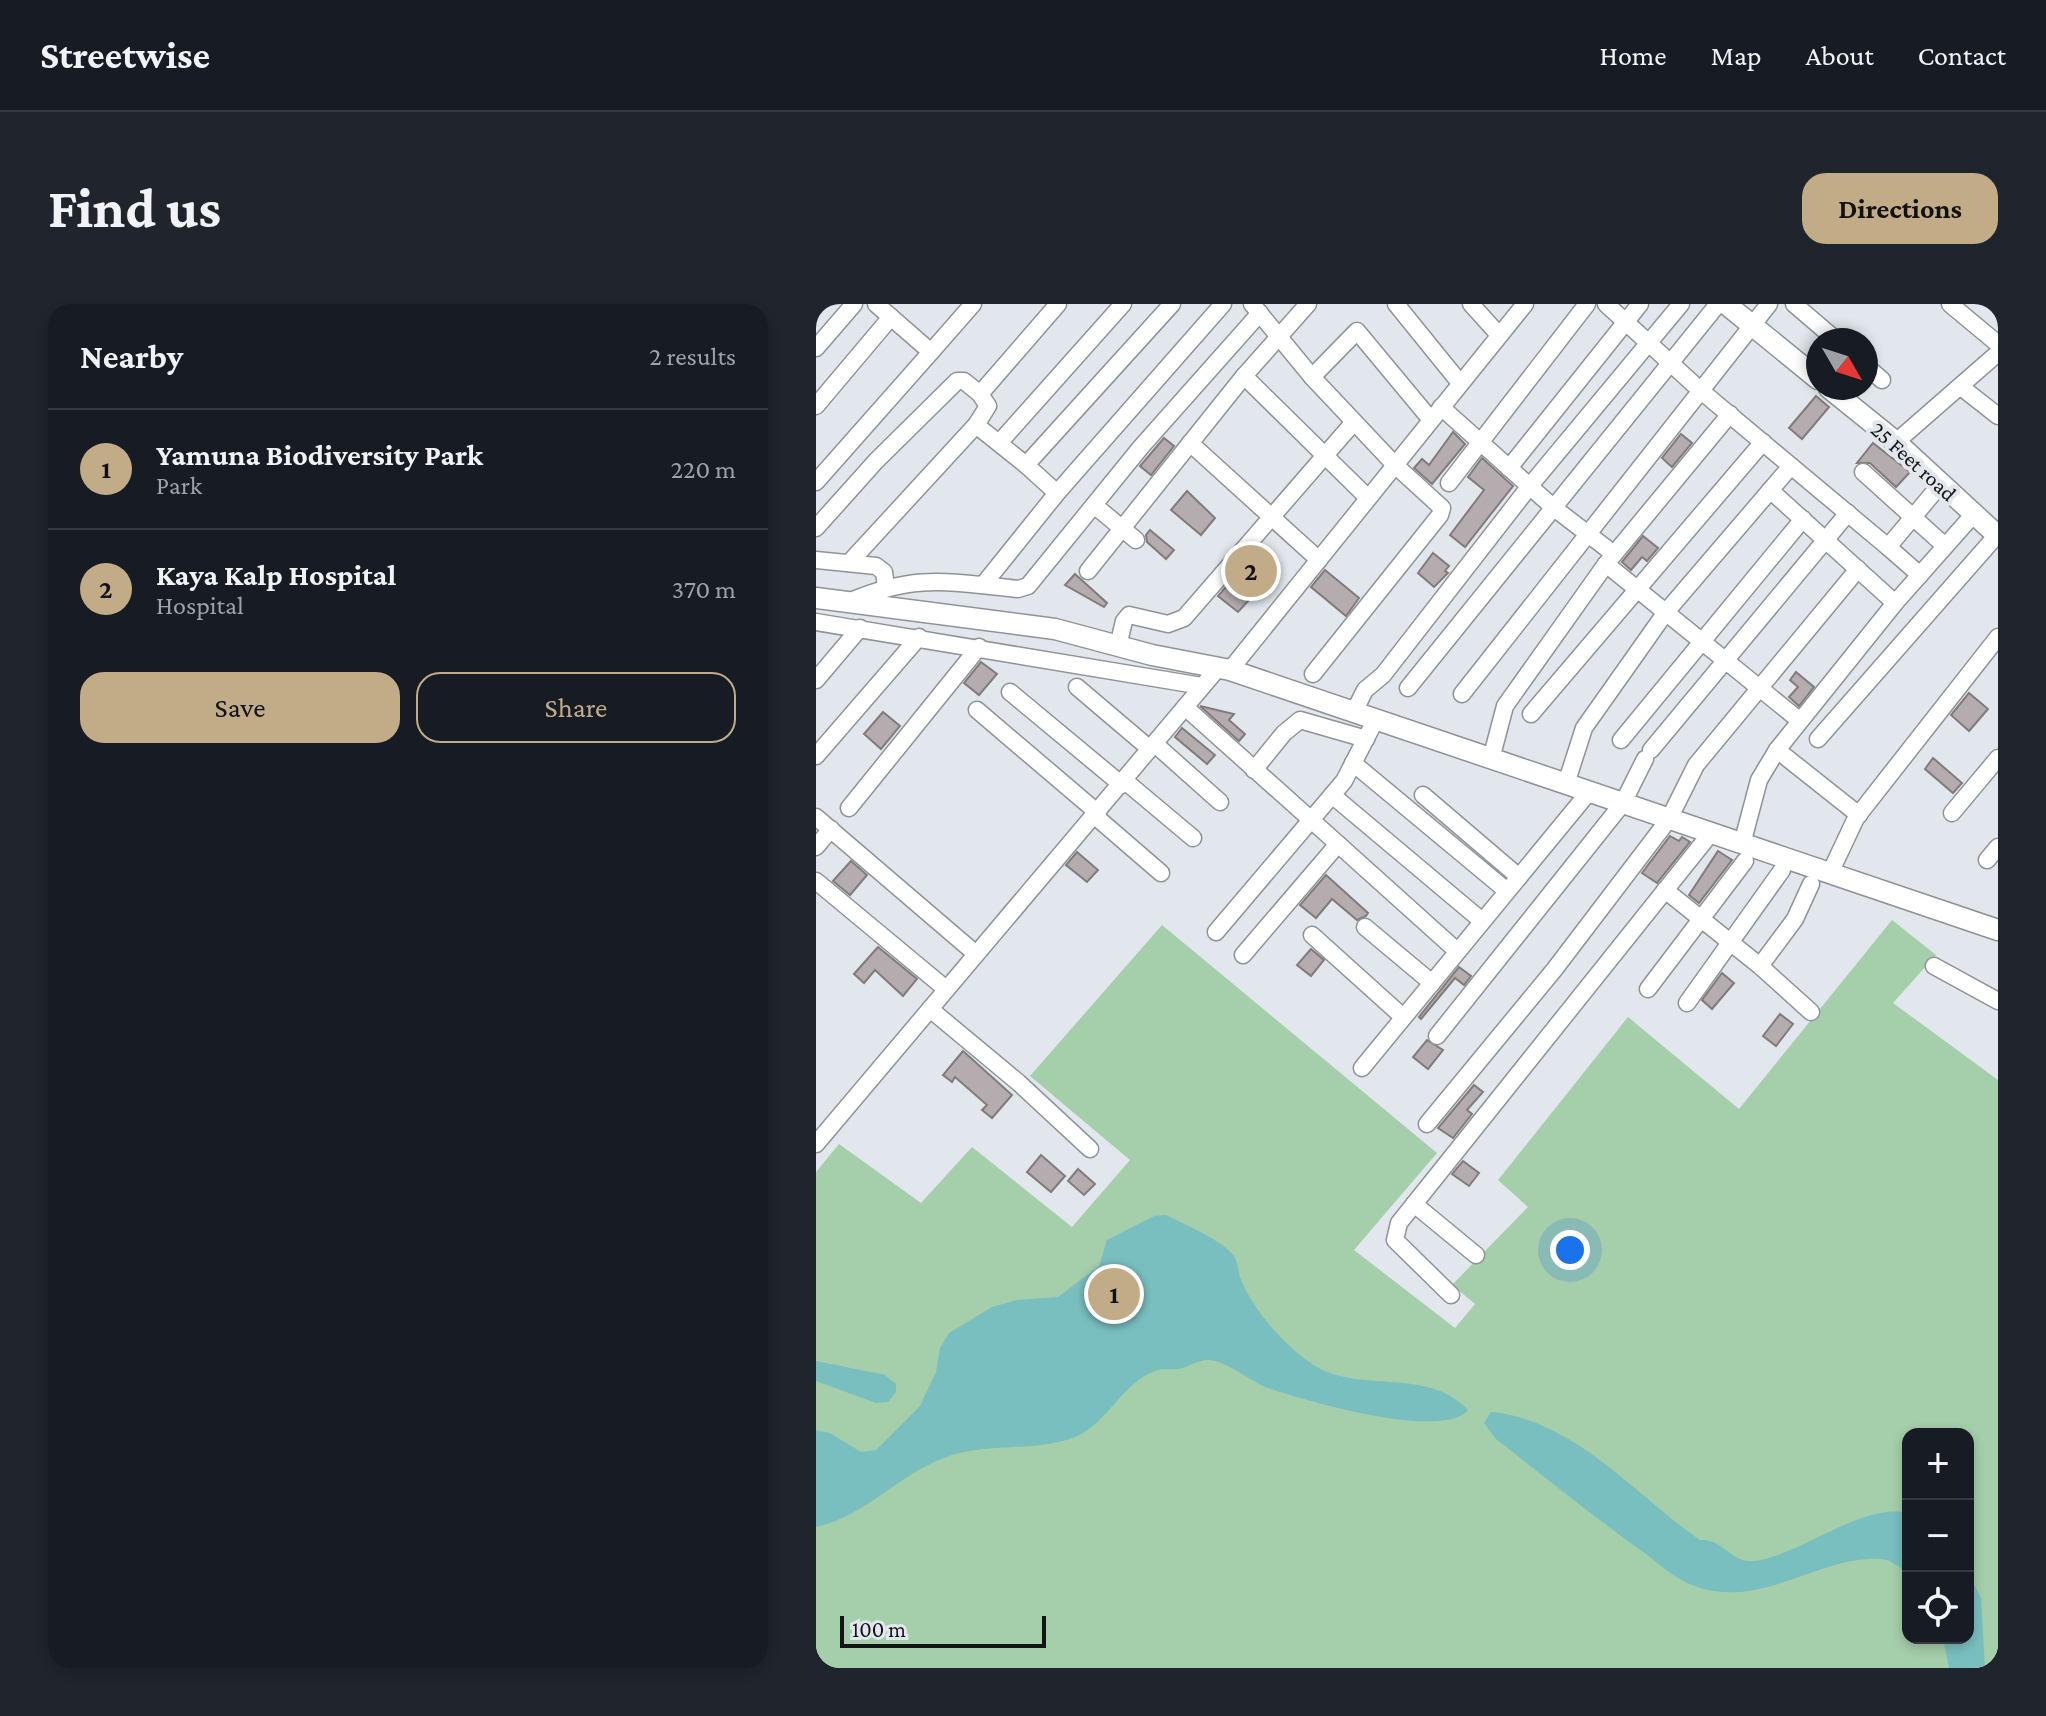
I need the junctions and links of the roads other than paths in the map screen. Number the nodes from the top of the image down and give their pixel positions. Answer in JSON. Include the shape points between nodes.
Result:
{"nodes":[{"id":1,"x":854,"y":304,"type":"edge"},
{"id":2,"x":973,"y":304,"type":"edge"},
{"id":3,"x":1058,"y":304,"type":"edge"},
{"id":4,"x":1123,"y":304,"type":"edge"},
{"id":5,"x":1172,"y":304,"type":"edge"},
{"id":6,"x":1223,"y":304,"type":"edge"},
{"id":7,"x":1308,"y":304,"type":"edge"},
{"id":8,"x":1396,"y":304,"type":"edge"},
{"id":9,"x":1471,"y":304,"type":"edge"},
{"id":10,"x":1525,"y":304,"type":"edge"},
{"id":11,"x":1587,"y":304,"type":"edge"},
{"id":12,"x":1606,"y":304,"type":"edge"},
{"id":13,"x":1640,"y":304,"type":"edge"},
{"id":14,"x":1681,"y":304,"type":"edge"},
{"id":15,"x":1718,"y":304,"type":"edge"},
{"id":16,"x":1726,"y":304,"type":"edge"},
{"id":17,"x":1769,"y":304,"type":"edge"},
{"id":18,"x":1794,"y":304,"type":"edge"},
{"id":19,"x":1950,"y":304,"type":"edge"},
{"id":20,"x":885,"y":309,"type":"edge"},
{"id":21,"x":1256,"y":309,"type":"edge"},
{"id":22,"x":1624,"y":322,"type":"junction"},
{"id":23,"x":1751,"y":325,"type":"junction"},
{"id":24,"x":1822,"y":328,"type":"edge"},
{"id":25,"x":1499,"y":335,"type":"junction"},
{"id":26,"x":1279,"y":336,"type":"junction"},
{"id":27,"x":1647,"y":343,"type":"junction"},
{"id":28,"x":1998,"y":344,"type":"edge"},
{"id":29,"x":816,"y":348,"type":"edge"},
{"id":30,"x":931,"y":352,"type":"junction"},
{"id":31,"x":1998,"y":353,"type":"edge"},
{"id":32,"x":1670,"y":363,"type":"junction"},
{"id":33,"x":1806,"y":369,"type":"edge"},
{"id":34,"x":1244,"y":376,"type":"junction"},
{"id":35,"x":1878,"y":376,"type":"edge"},
{"id":36,"x":1312,"y":377,"type":"junction"},
{"id":37,"x":1882,"y":380,"type":"dead end"},
{"id":38,"x":1460,"y":383,"type":"junction"},
{"id":39,"x":1961,"y":387,"type":"junction"},
{"id":40,"x":1700,"y":390,"type":"junction"},
{"id":41,"x":980,"y":394,"type":"junction"},
{"id":42,"x":1844,"y":400,"type":"edge"},
{"id":43,"x":816,"y":406,"type":"edge"},
{"id":44,"x":1436,"y":414,"type":"junction"},
{"id":45,"x":1730,"y":414,"type":"junction"},
{"id":46,"x":1998,"y":416,"type":"edge"},
{"id":47,"x":1354,"y":422,"type":"junction"},
{"id":48,"x":976,"y":425,"type":"junction"},
{"id":49,"x":1479,"y":441,"type":"junction"},
{"id":50,"x":1763,"y":442,"type":"junction"},
{"id":51,"x":1896,"y":442,"type":"junction"},
{"id":52,"x":999,"y":443,"type":"junction"},
{"id":53,"x":1190,"y":443,"type":"junction"},
{"id":54,"x":1324,"y":455,"type":"junction"},
{"id":55,"x":1026,"y":465,"type":"junction"},
{"id":56,"x":1395,"y":465,"type":"junction"},
{"id":57,"x":1791,"y":466,"type":"junction"},
{"id":58,"x":1509,"y":468,"type":"junction"},
{"id":59,"x":1863,"y":472,"type":"dead end"},
{"id":60,"x":816,"y":482,"type":"edge"},
{"id":61,"x":1449,"y":483,"type":"dead end"},
{"id":62,"x":1940,"y":485,"type":"junction"},
{"id":63,"x":1529,"y":487,"type":"junction"},
{"id":64,"x":1770,"y":490,"type":"junction"},
{"id":65,"x":1057,"y":493,"type":"junction"},
{"id":66,"x":1368,"y":498,"type":"junction"},
{"id":67,"x":1094,"y":505,"type":"junction"},
{"id":68,"x":1554,"y":508,"type":"junction"},
{"id":69,"x":1848,"y":513,"type":"junction"},
{"id":70,"x":1269,"y":515,"type":"junction"},
{"id":71,"x":1973,"y":515,"type":"junction"},
{"id":72,"x":1912,"y":517,"type":"junction"},
{"id":73,"x":1803,"y":519,"type":"junction"},
{"id":74,"x":816,"y":528,"type":"edge"},
{"id":75,"x":1122,"y":528,"type":"junction"},
{"id":76,"x":1587,"y":534,"type":"junction"},
{"id":77,"x":1997,"y":536,"type":"edge"},
{"id":78,"x":1826,"y":539,"type":"junction"},
{"id":79,"x":1136,"y":540,"type":"dead end"},
{"id":80,"x":1945,"y":546,"type":"junction"},
{"id":81,"x":1888,"y":547,"type":"junction"},
{"id":82,"x":1610,"y":559,"type":"junction"},
{"id":83,"x":816,"y":560,"type":"edge"},
{"id":84,"x":1319,"y":560,"type":"junction"},
{"id":85,"x":849,"y":563,"type":"junction"},
{"id":86,"x":1858,"y":569,"type":"junction"},
{"id":87,"x":1088,"y":571,"type":"dead end"},
{"id":88,"x":1920,"y":575,"type":"junction"},
{"id":89,"x":989,"y":578,"type":"junction"},
{"id":90,"x":886,"y":587,"type":"junction"},
{"id":91,"x":1637,"y":589,"type":"junction"},
{"id":92,"x":816,"y":598,"type":"edge"},
{"id":93,"x":848,"y":602,"type":"junction"},
{"id":94,"x":1895,"y":603,"type":"junction"},
{"id":95,"x":1666,"y":612,"type":"junction"},
{"id":96,"x":816,"y":622,"type":"edge"},
{"id":97,"x":860,"y":628,"type":"junction"},
{"id":98,"x":919,"y":637,"type":"junction"},
{"id":99,"x":1998,"y":637,"type":"edge"},
{"id":100,"x":1700,"y":640,"type":"junction"},
{"id":101,"x":1118,"y":646,"type":"junction"},
{"id":102,"x":979,"y":647,"type":"junction"},
{"id":103,"x":1725,"y":660,"type":"junction"},
{"id":104,"x":1224,"y":669,"type":"junction"},
{"id":105,"x":1313,"y":674,"type":"dead end"},
{"id":106,"x":816,"y":680,"type":"edge"},
{"id":107,"x":1202,"y":686,"type":"junction"},
{"id":108,"x":1077,"y":687,"type":"dead end"},
{"id":109,"x":1408,"y":688,"type":"dead end"},
{"id":110,"x":1759,"y":688,"type":"junction"},
{"id":111,"x":1010,"y":692,"type":"dead end"},
{"id":112,"x":1462,"y":694,"type":"dead end"},
{"id":113,"x":1185,"y":707,"type":"junction"},
{"id":114,"x":977,"y":710,"type":"dead end"},
{"id":115,"x":1354,"y":712,"type":"junction"},
{"id":116,"x":1531,"y":714,"type":"dead end"},
{"id":117,"x":1376,"y":719,"type":"junction"},
{"id":118,"x":1799,"y":720,"type":"junction"},
{"id":119,"x":1366,"y":739,"type":"junction"},
{"id":120,"x":1818,"y":739,"type":"dead end"},
{"id":121,"x":1621,"y":740,"type":"dead end"},
{"id":122,"x":1153,"y":746,"type":"junction"},
{"id":123,"x":1777,"y":750,"type":"junction"},
{"id":124,"x":816,"y":756,"type":"edge"},
{"id":125,"x":1998,"y":758,"type":"edge"},
{"id":126,"x":1491,"y":759,"type":"junction"},
{"id":127,"x":1353,"y":763,"type":"junction"},
{"id":128,"x":1254,"y":770,"type":"junction"},
{"id":129,"x":1123,"y":783,"type":"junction"},
{"id":130,"x":1566,"y":784,"type":"junction"},
{"id":131,"x":1589,"y":792,"type":"junction"},
{"id":132,"x":1332,"y":795,"type":"junction"},
{"id":133,"x":1423,"y":795,"type":"dead end"},
{"id":134,"x":1220,"y":802,"type":"dead end"},
{"id":135,"x":1623,"y":803,"type":"junction"},
{"id":136,"x":849,"y":808,"type":"dead end"},
{"id":137,"x":1952,"y":813,"type":"dead end"},
{"id":138,"x":1097,"y":814,"type":"junction"},
{"id":139,"x":816,"y":817,"type":"edge"},
{"id":140,"x":1669,"y":819,"type":"junction"},
{"id":141,"x":1855,"y":819,"type":"junction"},
{"id":142,"x":1312,"y":822,"type":"junction"},
{"id":143,"x":831,"y":829,"type":"junction"},
{"id":144,"x":1711,"y":833,"type":"junction"},
{"id":145,"x":1193,"y":838,"type":"dead end"},
{"id":146,"x":1338,"y":844,"type":"junction"},
{"id":147,"x":816,"y":847,"type":"edge"},
{"id":148,"x":1744,"y":852,"type":"junction"},
{"id":149,"x":1782,"y":870,"type":"dead end"},
{"id":150,"x":1161,"y":873,"type":"dead end"},
{"id":151,"x":1830,"y":873,"type":"junction"},
{"id":152,"x":1519,"y":877,"type":"junction"},
{"id":153,"x":1811,"y":884,"type":"dead end"},
{"id":154,"x":817,"y":885,"type":"edge"},
{"id":155,"x":1665,"y":890,"type":"junction"},
{"id":156,"x":1507,"y":891,"type":"junction"},
{"id":157,"x":1704,"y":919,"type":"junction"},
{"id":158,"x":1482,"y":921,"type":"junction"},
{"id":159,"x":1365,"y":927,"type":"dead end"},
{"id":160,"x":1998,"y":930,"type":"edge"},
{"id":161,"x":1216,"y":932,"type":"dead end"},
{"id":162,"x":1312,"y":935,"type":"dead end"},
{"id":163,"x":1733,"y":943,"type":"junction"},
{"id":164,"x":1457,"y":951,"type":"junction"},
{"id":165,"x":976,"y":954,"type":"junction"},
{"id":166,"x":1243,"y":955,"type":"dead end"},
{"id":167,"x":1760,"y":966,"type":"junction"},
{"id":168,"x":1934,"y":966,"type":"dead end"},
{"id":169,"x":1432,"y":983,"type":"junction"},
{"id":170,"x":946,"y":989,"type":"junction"},
{"id":171,"x":1648,"y":989,"type":"dead end"},
{"id":172,"x":1998,"y":1001,"type":"edge"},
{"id":173,"x":1687,"y":1003,"type":"dead end"},
{"id":174,"x":930,"y":1009,"type":"junction"},
{"id":175,"x":1811,"y":1012,"type":"dead end"},
{"id":176,"x":1403,"y":1017,"type":"junction"},
{"id":177,"x":1437,"y":1036,"type":"dead end"},
{"id":178,"x":1362,"y":1068,"type":"dead end"},
{"id":179,"x":1427,"y":1124,"type":"dead end"},
{"id":180,"x":816,"y":1144,"type":"edge"},
{"id":181,"x":1090,"y":1149,"type":"dead end"},
{"id":182,"x":1414,"y":1204,"type":"junction"},
{"id":183,"x":1476,"y":1255,"type":"dead end"},
{"id":184,"x":1451,"y":1295,"type":"dead end"}],
"edges":[{"from":1,"to":29,"type":"street"},
{"from":2,"to":30,"type":"street"},
{"from":3,"to":41,"type":"street"},
{"from":4,"to":52,"type":"street"},
{"from":5,"to":55,"type":"street"},
{"from":6,"to":65,"type":"street"},
{"from":7,"to":26,"type":"street"},
{"from":8,"to":38,"type":"street"},
{"from":9,"to":25,"type":"street"},
{"from":10,"to":25,"type":"street"},
{"from":11,"to":49,"type":"street"},
{"from":12,"to":22,"type":"street"},
{"from":13,"to":22,"type":"street"},
{"from":14,"to":27,"type":"street"},
{"from":15,"to":32,"type":"street"},
{"from":16,"to":23,"type":"street"},
{"from":17,"to":23,"type":"street"},
{"from":18,"to":24,"type":"street"},
{"from":19,"to":28,"type":"street"},
{"from":20,"to":30,"type":"street"},
{"from":20,"to":43,"type":"street"},
{"from":21,"to":26,"type":"street"},
{"from":21,"to":67,"type":"street"},
{"from":22,"to":27,"type":"street"},
{"from":22,"to":58,"type":"street"},
{"from":23,"to":33,"type":"street"},
{"from":23,"to":40,"type":"street"},
{"from":25,"to":38,"type":"street"},
{"from":26,"to":34,"type":"street"},
{"from":26,"to":36,"type":"street"},
{"from":27,"to":32,"type":"street"},
{"from":27,"to":63,"type":"street"},
{"from":30,"to":60,"type":"street"},
{"from":31,"to":39,"type":"street"},
{"from":32,"to":40,"type":"street"},
{"from":32,"to":68,"type":"street"},
{"from":34,"to":53,"type":"street"},
{"from":34,"to":54,"type":"street"},
{"from":35,"to":37,"type":"street"},
{"from":36,"to":44,"type":"street","via":[[1357,331]]},
{"from":36,"to":47,"type":"street"},
{"from":38,"to":44,"type":"street"},
{"from":39,"to":46,"type":"street"},
{"from":39,"to":51,"type":"street"},
{"from":40,"to":45,"type":"street"},
{"from":40,"to":76,"type":"street"},
{"from":41,"to":48,"type":"street","via":[[988,406]]},
{"from":41,"to":74,"type":"street","via":[[957,381]]},
{"from":42,"to":51,"type":"street","name":"25 Feet road"},
{"from":44,"to":49,"type":"street"},
{"from":44,"to":56,"type":"street"},
{"from":45,"to":50,"type":"street"},
{"from":45,"to":82,"type":"street"},
{"from":47,"to":54,"type":"street"},
{"from":47,"to":56,"type":"street"},
{"from":48,"to":52,"type":"street"},
{"from":48,"to":85,"type":"street"},
{"from":49,"to":58,"type":"street"},
{"from":49,"to":61,"type":"street"},
{"from":50,"to":57,"type":"street"},
{"from":50,"to":91,"type":"street"},
{"from":51,"to":62,"type":"street","name":"25 Feet road"},
{"from":52,"to":55,"type":"street"},
{"from":53,"to":70,"type":"street"},
{"from":53,"to":75,"type":"street"},
{"from":54,"to":66,"type":"street"},
{"from":54,"to":70,"type":"street"},
{"from":55,"to":65,"type":"street"},
{"from":56,"to":66,"type":"street"},
{"from":56,"to":105,"type":"street","via":[[1442,512]]},
{"from":57,"to":64,"type":"street"},
{"from":57,"to":69,"type":"street"},
{"from":58,"to":63,"type":"street"},
{"from":59,"to":72,"type":"street"},
{"from":62,"to":71,"type":"street","name":"25 Feet road"},
{"from":62,"to":72,"type":"street"},
{"from":63,"to":68,"type":"street"},
{"from":63,"to":115,"type":"street","via":[[1383,675],[1365,690]]},
{"from":64,"to":73,"type":"street"},
{"from":64,"to":95,"type":"street"},
{"from":65,"to":89,"type":"street"},
{"from":66,"to":84,"type":"street"},
{"from":67,"to":75,"type":"street"},
{"from":67,"to":89,"type":"street","via":[[1030,584]]},
{"from":68,"to":76,"type":"street"},
{"from":68,"to":109,"type":"street"},
{"from":69,"to":78,"type":"street"},
{"from":69,"to":81,"type":"street"},
{"from":70,"to":84,"type":"street"},
{"from":70,"to":101,"type":"street","via":[[1181,620],[1168,624],[1129,615]]},
{"from":71,"to":77,"type":"street","name":"25 Feet road"},
{"from":71,"to":80,"type":"street"},
{"from":72,"to":80,"type":"street"},
{"from":72,"to":81,"type":"street"},
{"from":73,"to":78,"type":"street"},
{"from":73,"to":100,"type":"street"},
{"from":75,"to":79,"type":"street"},
{"from":75,"to":87,"type":"street"},
{"from":76,"to":82,"type":"street"},
{"from":76,"to":112,"type":"street"},
{"from":77,"to":120,"type":"street"},
{"from":78,"to":86,"type":"street"},
{"from":78,"to":103,"type":"street"},
{"from":80,"to":88,"type":"street"},
{"from":81,"to":88,"type":"street"},
{"from":82,"to":91,"type":"street"},
{"from":82,"to":126,"type":"street","via":[[1504,708]]},
{"from":83,"to":85,"type":"street"},
{"from":84,"to":104,"type":"street"},
{"from":85,"to":90,"type":"street","via":[[881,569]]},
{"from":86,"to":94,"type":"street"},
{"from":86,"to":110,"type":"street"},
{"from":88,"to":94,"type":"street"},
{"from":89,"to":90,"type":"street"},
{"from":90,"to":93,"type":"street"},
{"from":91,"to":95,"type":"street"},
{"from":91,"to":116,"type":"street"},
{"from":92,"to":93,"type":"street"},
{"from":93,"to":101,"type":"street","via":[[1055,629]]},
{"from":94,"to":118,"type":"street"},
{"from":95,"to":100,"type":"street"},
{"from":95,"to":130,"type":"street","via":[[1583,731]]},
{"from":96,"to":97,"type":"street"},
{"from":97,"to":98,"type":"street"},
{"from":97,"to":106,"type":"street"},
{"from":98,"to":102,"type":"street"},
{"from":98,"to":124,"type":"street"},
{"from":99,"to":141,"type":"street"},
{"from":100,"to":103,"type":"street"},
{"from":100,"to":121,"type":"street"},
{"from":101,"to":104,"type":"street"},
{"from":102,"to":107,"type":"street"},
{"from":102,"to":136,"type":"street"},
{"from":103,"to":110,"type":"street"},
{"from":103,"to":135,"type":"street","via":[[1648,754]]},
{"from":104,"to":107,"type":"street"},
{"from":104,"to":115,"type":"street"},
{"from":107,"to":113,"type":"street"},
{"from":108,"to":122,"type":"street"},
{"from":110,"to":118,"type":"street"},
{"from":110,"to":140,"type":"street","via":[[1695,767]]},
{"from":111,"to":129,"type":"street"},
{"from":113,"to":122,"type":"street"},
{"from":113,"to":128,"type":"street"},
{"from":114,"to":138,"type":"street"},
{"from":115,"to":117,"type":"street"},
{"from":117,"to":119,"type":"street"},
{"from":117,"to":126,"type":"street"},
{"from":118,"to":123,"type":"street"},
{"from":119,"to":127,"type":"street"},
{"from":119,"to":128,"type":"street","via":[[1300,720]]},
{"from":122,"to":129,"type":"street"},
{"from":122,"to":134,"type":"street"},
{"from":123,"to":141,"type":"street"},
{"from":123,"to":148,"type":"street","via":[[1757,786]]},
{"from":125,"to":137,"type":"street"},
{"from":126,"to":130,"type":"street"},
{"from":127,"to":132,"type":"street"},
{"from":127,"to":156,"type":"street"},
{"from":128,"to":142,"type":"street"},
{"from":129,"to":138,"type":"street"},
{"from":129,"to":145,"type":"street"},
{"from":130,"to":131,"type":"street"},
{"from":131,"to":135,"type":"street"},
{"from":131,"to":152,"type":"street"},
{"from":132,"to":142,"type":"street"},
{"from":132,"to":158,"type":"street"},
{"from":133,"to":152,"type":"street"},
{"from":135,"to":140,"type":"street"},
{"from":135,"to":177,"type":"street"},
{"from":138,"to":150,"type":"street"},
{"from":138,"to":165,"type":"street"},
{"from":139,"to":143,"type":"street"},
{"from":140,"to":144,"type":"street"},
{"from":140,"to":179,"type":"street"},
{"from":141,"to":151,"type":"street"},
{"from":142,"to":146,"type":"street"},
{"from":142,"to":161,"type":"street"},
{"from":143,"to":147,"type":"street"},
{"from":143,"to":165,"type":"street"},
{"from":144,"to":148,"type":"street"},
{"from":144,"to":155,"type":"street"},
{"from":146,"to":164,"type":"street"},
{"from":146,"to":166,"type":"street"},
{"from":148,"to":151,"type":"street"},
{"from":148,"to":157,"type":"street"},
{"from":149,"to":163,"type":"street"},
{"from":151,"to":160,"type":"street"},
{"from":152,"to":156,"type":"street"},
{"from":153,"to":167,"type":"street","via":[[1795,919]]},
{"from":154,"to":170,"type":"street"},
{"from":155,"to":157,"type":"street"},
{"from":155,"to":182,"type":"street"},
{"from":156,"to":158,"type":"street"},
{"from":157,"to":163,"type":"street"},
{"from":157,"to":171,"type":"street"},
{"from":158,"to":164,"type":"street"},
{"from":159,"to":169,"type":"street"},
{"from":162,"to":176,"type":"street"},
{"from":163,"to":167,"type":"street"},
{"from":163,"to":173,"type":"street"},
{"from":164,"to":169,"type":"street"},
{"from":165,"to":170,"type":"street"},
{"from":167,"to":175,"type":"street"},
{"from":168,"to":172,"type":"street"},
{"from":169,"to":176,"type":"street"},
{"from":170,"to":174,"type":"street"},
{"from":174,"to":180,"type":"street"},
{"from":174,"to":181,"type":"street"},
{"from":176,"to":178,"type":"street"},
{"from":182,"to":183,"type":"street"},
{"from":182,"to":184,"type":"street","via":[[1399,1223],[1395,1240]]}]}
